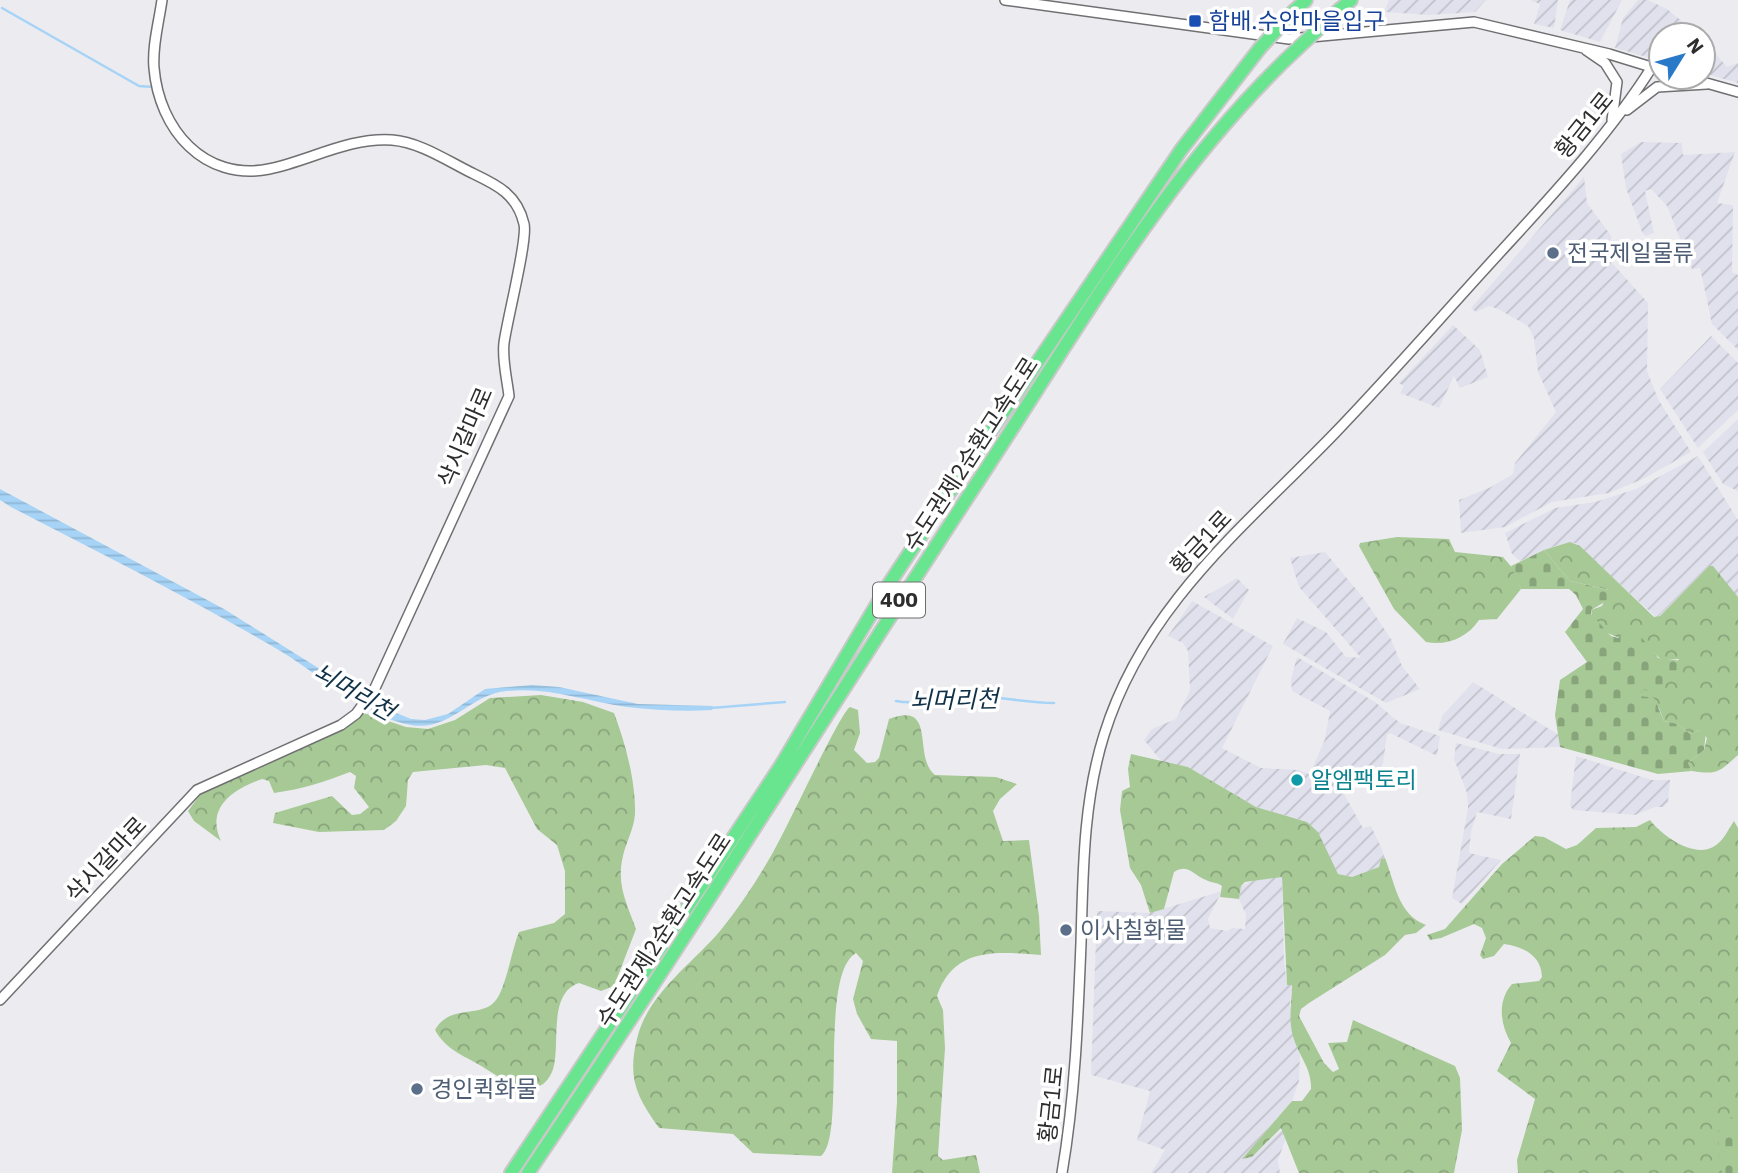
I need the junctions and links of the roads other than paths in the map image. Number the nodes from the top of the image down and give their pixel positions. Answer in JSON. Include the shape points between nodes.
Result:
{"nodes":[{"id":1,"x":162,"y":0,"type":"edge"},
{"id":2,"x":1005,"y":0,"type":"edge"},
{"id":3,"x":1306,"y":0,"type":"edge"},
{"id":4,"x":1351,"y":0,"type":"edge"},
{"id":5,"x":1583,"y":48,"type":"junction"},
{"id":6,"x":1647,"y":66,"type":"edge"},
{"id":7,"x":1647,"y":79,"type":"edge"},
{"id":8,"x":1717,"y":87,"type":"edge"},
{"id":9,"x":1652,"y":91,"type":"edge"},
{"id":10,"x":1738,"y":92,"type":"edge"},
{"id":11,"x":1611,"y":125,"type":"junction"},
{"id":12,"x":0,"y":1000,"type":"edge"},
{"id":13,"x":511,"y":1173,"type":"edge"},
{"id":14,"x":528,"y":1173,"type":"edge"},
{"id":15,"x":1062,"y":1173,"type":"edge"}],
"edges":[{"from":1,"to":12,"type":"street","name":"삭시갈마로","via":[[155,76],[173,131],[202,159],[226,168],[269,169],[364,142],[392,140],[417,146],[505,189],[525,225],[503,347],[509,396],[363,706],[333,729],[197,790]]},
{"from":2,"to":5,"type":"street","via":[[1289,39],[1474,22]]},
{"from":3,"to":13,"type":"highway","name":"수도권제2순환고속도로","number":"400","bridge":true,"via":[[1260,48],[1181,150],[889,584],[780,767]]},
{"from":4,"to":14,"type":"highway","name":"수도권제2순환고속도로","number":"400","bridge":true,"via":[[1298,48],[1202,153],[1133,245]]},
{"from":5,"to":6,"type":"street"},
{"from":5,"to":11,"type":"street","via":[[1605,63],[1617,82]]},
{"from":7,"to":11,"type":"street","name":"황금1로"},
{"from":8,"to":10,"type":"street"},
{"from":9,"to":11,"type":"street"},
{"from":11,"to":15,"type":"street","name":"황금1로","via":[[1365,401],[1192,578],[1154,627],[1132,666],[1104,734],[1087,817],[1076,1043]]}]}
